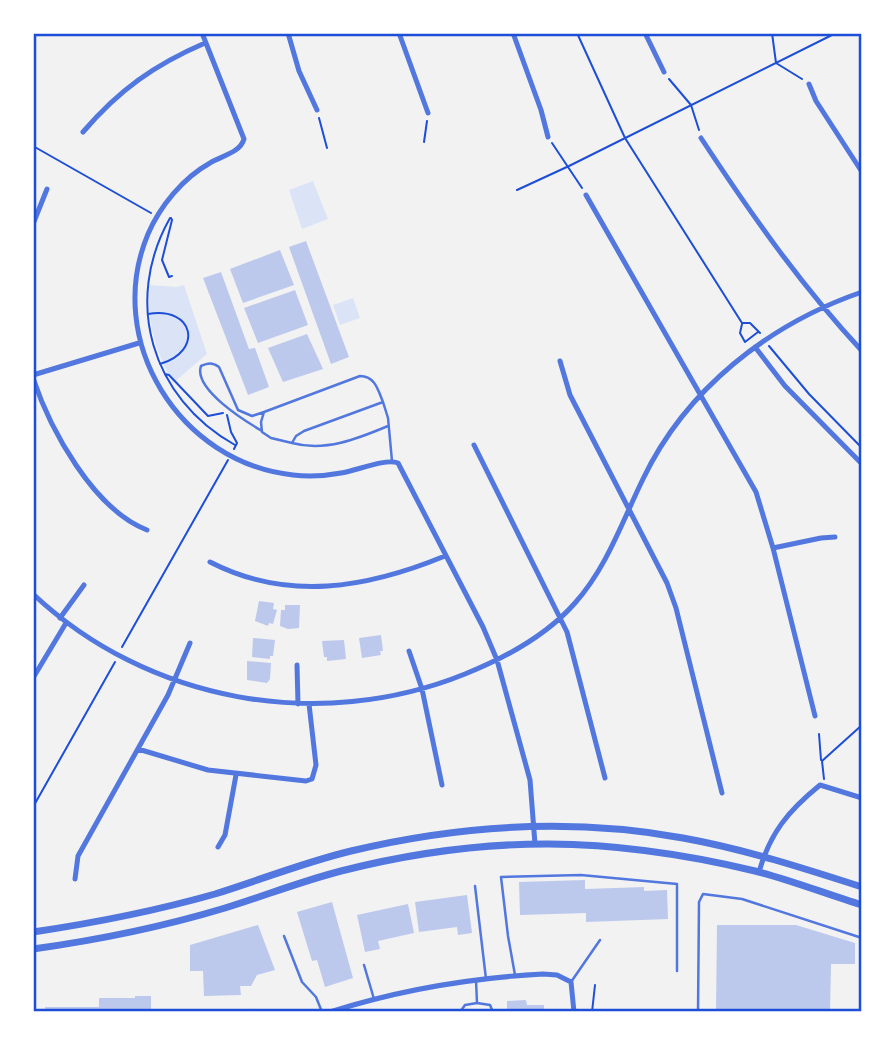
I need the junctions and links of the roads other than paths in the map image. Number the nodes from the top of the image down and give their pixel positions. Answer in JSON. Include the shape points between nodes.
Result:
{"nodes":[{"id":1,"x":202,"y":33,"type":"edge"},
{"id":2,"x":288,"y":33,"type":"edge"},
{"id":3,"x":399,"y":33,"type":"edge"},
{"id":4,"x":513,"y":33,"type":"edge"},
{"id":5,"x":645,"y":33,"type":"edge"},
{"id":6,"x":205,"y":43,"type":"junction"},
{"id":7,"x":664,"y":72,"type":"road end"},
{"id":8,"x":809,"y":84,"type":"road end"},
{"id":9,"x":317,"y":110,"type":"road end"},
{"id":10,"x":428,"y":113,"type":"road end"},
{"id":11,"x":83,"y":132,"type":"dead end"},
{"id":12,"x":548,"y":137,"type":"road end"},
{"id":13,"x":701,"y":138,"type":"road end"},
{"id":14,"x":862,"y":172,"type":"edge"},
{"id":15,"x":47,"y":190,"type":"dead end"},
{"id":16,"x":586,"y":195,"type":"road end"},
{"id":17,"x":33,"y":224,"type":"edge"},
{"id":18,"x":862,"y":292,"type":"edge"},
{"id":19,"x":821,"y":308,"type":"junction"},
{"id":20,"x":139,"y":343,"type":"junction"},
{"id":21,"x":755,"y":347,"type":"junction"},
{"id":22,"x":862,"y":351,"type":"edge"},
{"id":23,"x":560,"y":361,"type":"dead end"},
{"id":24,"x":33,"y":376,"type":"edge"},
{"id":25,"x":701,"y":395,"type":"junction"},
{"id":26,"x":383,"y":402,"type":"junction"},
{"id":27,"x":264,"y":412,"type":"junction"},
{"id":28,"x":388,"y":426,"type":"junction"},
{"id":29,"x":262,"y":432,"type":"junction"},
{"id":30,"x":292,"y":443,"type":"junction"},
{"id":31,"x":474,"y":445,"type":"dead end"},
{"id":32,"x":392,"y":461,"type":"junction"},
{"id":33,"x":862,"y":464,"type":"edge"},
{"id":34,"x":628,"y":511,"type":"junction"},
{"id":35,"x":147,"y":530,"type":"dead end"},
{"id":36,"x":835,"y":537,"type":"dead end"},
{"id":37,"x":773,"y":548,"type":"junction"},
{"id":38,"x":446,"y":556,"type":"junction"},
{"id":39,"x":210,"y":562,"type":"dead end"},
{"id":40,"x":84,"y":585,"type":"dead end"},
{"id":41,"x":33,"y":594,"type":"edge"},
{"id":42,"x":60,"y":618,"type":"junction"},
{"id":43,"x":561,"y":618,"type":"junction"},
{"id":44,"x":66,"y":623,"type":"junction"},
{"id":45,"x":190,"y":643,"type":"dead end"},
{"id":46,"x":410,"y":651,"type":"dead end"},
{"id":47,"x":497,"y":660,"type":"junction"},
{"id":48,"x":297,"y":665,"type":"dead end"},
{"id":49,"x":33,"y":678,"type":"edge"},
{"id":50,"x":175,"y":680,"type":"junction"},
{"id":51,"x":422,"y":689,"type":"junction"},
{"id":52,"x":298,"y":704,"type":"junction"},
{"id":53,"x":309,"y":704,"type":"junction"},
{"id":54,"x":816,"y":716,"type":"dead end"},
{"id":55,"x":138,"y":748,"type":"junction"},
{"id":56,"x":236,"y":775,"type":"junction"},
{"id":57,"x":605,"y":778,"type":"dead end"},
{"id":58,"x":442,"y":785,"type":"dead end"},
{"id":59,"x":722,"y":793,"type":"dead end"},
{"id":60,"x":862,"y":798,"type":"edge"},
{"id":61,"x":535,"y":827,"type":"junction"},
{"id":62,"x":536,"y":844,"type":"junction"},
{"id":63,"x":218,"y":846,"type":"dead end"},
{"id":64,"x":764,"y":856,"type":"junction"},
{"id":65,"x":759,"y":872,"type":"junction"},
{"id":66,"x":75,"y":879,"type":"dead end"},
{"id":67,"x":475,"y":887,"type":"dead end"},
{"id":68,"x":862,"y":887,"type":"edge"},
{"id":69,"x":862,"y":905,"type":"edge"},
{"id":70,"x":33,"y":932,"type":"edge"},
{"id":71,"x":284,"y":936,"type":"dead end"},
{"id":72,"x":862,"y":938,"type":"edge"},
{"id":73,"x":600,"y":940,"type":"dead end"},
{"id":74,"x":33,"y":949,"type":"edge"},
{"id":75,"x":364,"y":965,"type":"dead end"},
{"id":76,"x":677,"y":971,"type":"dead end"},
{"id":77,"x":515,"y":976,"type":"junction"},
{"id":78,"x":486,"y":979,"type":"junction"},
{"id":79,"x":476,"y":980,"type":"junction"},
{"id":80,"x":571,"y":982,"type":"junction"},
{"id":81,"x":374,"y":999,"type":"junction"},
{"id":82,"x":477,"y":1003,"type":"junction"},
{"id":83,"x":322,"y":1012,"type":"edge"},
{"id":84,"x":330,"y":1012,"type":"edge"},
{"id":85,"x":460,"y":1012,"type":"edge"},
{"id":86,"x":493,"y":1012,"type":"edge"},
{"id":87,"x":574,"y":1012,"type":"edge"},
{"id":88,"x":698,"y":1012,"type":"edge"}],
"edges":[{"from":1,"to":6,"type":"street"},
{"from":2,"to":9,"type":"street"},
{"from":3,"to":10,"type":"street"},
{"from":4,"to":12,"type":"street"},
{"from":5,"to":7,"type":"street"},
{"from":6,"to":11,"type":"street","via":[[170,58],[133,83]]},
{"from":6,"to":20,"type":"street","via":[[244,139],[237,149],[180,186],[148,233],[134,288]]},
{"from":8,"to":14,"type":"street"},
{"from":13,"to":19,"type":"street"},
{"from":15,"to":17,"type":"street"},
{"from":16,"to":25,"type":"street"},
{"from":18,"to":19,"type":"street"},
{"from":19,"to":21,"type":"street"},
{"from":19,"to":22,"type":"street"},
{"from":20,"to":24,"type":"street"},
{"from":20,"to":32,"type":"street","via":[[174,409],[205,440],[241,461],[279,473],[318,476]]},
{"from":21,"to":25,"type":"street"},
{"from":21,"to":33,"type":"street","via":[[785,386]]},
{"from":23,"to":34,"type":"street","via":[[570,395]]},
{"from":24,"to":35,"type":"street","via":[[53,427],[75,464],[115,510]]},
{"from":25,"to":34,"type":"street","via":[[656,455]]},
{"from":25,"to":37,"type":"street","via":[[750,479]]},
{"from":26,"to":27,"type":"lane","via":[[374,381],[360,376]]},
{"from":26,"to":28,"type":"lane"},
{"from":26,"to":30,"type":"lane","via":[[304,431]]},
{"from":27,"to":29,"type":"lane"},
{"from":27,"to":29,"type":"lane","via":[[252,416],[238,410],[219,367],[214,363],[201,366],[201,377],[218,400]]},
{"from":28,"to":30,"type":"lane","via":[[339,444]]},
{"from":28,"to":32,"type":"lane"},
{"from":29,"to":30,"type":"lane"},
{"from":31,"to":43,"type":"street"},
{"from":32,"to":38,"type":"street","via":[[402,469]]},
{"from":34,"to":43,"type":"street","via":[[602,568]]},
{"from":34,"to":59,"type":"street","via":[[656,559],[676,608]]},
{"from":36,"to":37,"type":"street"},
{"from":37,"to":54,"type":"street"},
{"from":38,"to":39,"type":"street","via":[[384,577],[320,586],[256,581]]},
{"from":38,"to":47,"type":"street"},
{"from":40,"to":42,"type":"street"},
{"from":41,"to":42,"type":"street"},
{"from":42,"to":44,"type":"street"},
{"from":43,"to":47,"type":"street"},
{"from":43,"to":57,"type":"street"},
{"from":44,"to":49,"type":"street"},
{"from":44,"to":50,"type":"street","via":[[118,656]]},
{"from":45,"to":50,"type":"street"},
{"from":46,"to":51,"type":"street"},
{"from":47,"to":51,"type":"street"},
{"from":47,"to":61,"type":"street","via":[[530,780]]},
{"from":48,"to":52,"type":"street"},
{"from":50,"to":52,"type":"street","via":[[243,699]]},
{"from":50,"to":55,"type":"street"},
{"from":51,"to":53,"type":"street"},
{"from":51,"to":58,"type":"street"},
{"from":52,"to":53,"type":"street"},
{"from":53,"to":56,"type":"street","via":[[316,765],[312,779],[297,782]]},
{"from":55,"to":56,"type":"street","via":[[190,766]]},
{"from":55,"to":66,"type":"street","via":[[78,856]]},
{"from":56,"to":63,"type":"street","via":[[225,835]]},
{"from":60,"to":64,"type":"street","via":[[820,785],[780,822]]},
{"from":61,"to":62,"type":"street"},
{"from":61,"to":64,"type":"street","via":[[658,834]]},
{"from":61,"to":70,"type":"street","via":[[447,832],[365,848],[171,905]]},
{"from":62,"to":65,"type":"street","via":[[635,848]]},
{"from":62,"to":74,"type":"street","via":[[392,860],[327,875],[191,918]]},
{"from":64,"to":65,"type":"street"},
{"from":64,"to":68,"type":"street"},
{"from":65,"to":69,"type":"street"},
{"from":67,"to":78,"type":"lane"},
{"from":71,"to":83,"type":"lane","via":[[302,982]]},
{"from":72,"to":88,"type":"lane","via":[[742,899],[703,894],[699,902]]},
{"from":73,"to":80,"type":"lane"},
{"from":75,"to":81,"type":"lane"},
{"from":76,"to":77,"type":"lane","via":[[677,884],[581,875],[501,877]]},
{"from":77,"to":78,"type":"street"},
{"from":77,"to":80,"type":"street","via":[[557,975]]},
{"from":78,"to":79,"type":"street"},
{"from":79,"to":81,"type":"street"},
{"from":79,"to":82,"type":"lane"},
{"from":80,"to":87,"type":"street"},
{"from":81,"to":84,"type":"street"},
{"from":82,"to":85,"type":"lane","via":[[465,1005]]},
{"from":82,"to":86,"type":"lane","via":[[490,1005]]}]}
